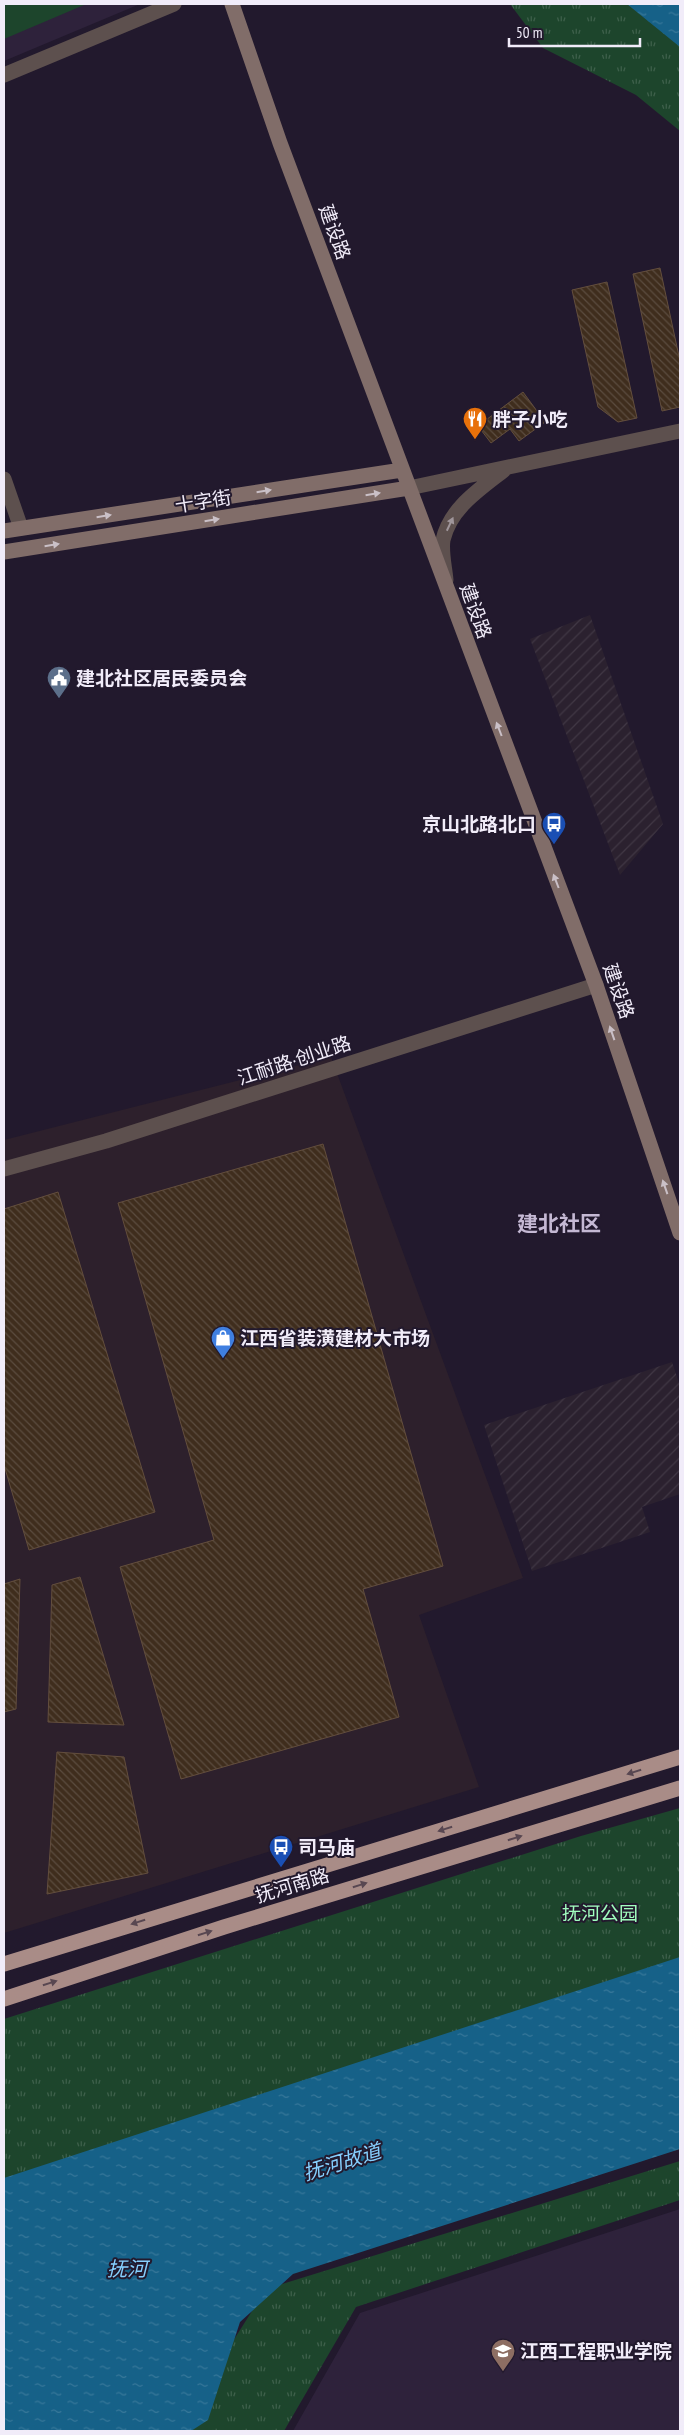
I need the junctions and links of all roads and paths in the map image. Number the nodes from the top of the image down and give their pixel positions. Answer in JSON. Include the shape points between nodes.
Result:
{"nodes":[{"id":1,"x":174,"y":4,"type":"edge"},
{"id":2,"x":232,"y":4,"type":"edge"},
{"id":3,"x":4,"y":75,"type":"edge"},
{"id":4,"x":680,"y":431,"type":"edge"},
{"id":5,"x":507,"y":468,"type":"junction"},
{"id":6,"x":402,"y":470,"type":"junction"},
{"id":7,"x":4,"y":478,"type":"edge"},
{"id":8,"x":409,"y":488,"type":"junction"},
{"id":9,"x":22,"y":528,"type":"junction"},
{"id":10,"x":4,"y":531,"type":"edge"},
{"id":11,"x":4,"y":552,"type":"edge"},
{"id":12,"x":446,"y":588,"type":"junction"},
{"id":13,"x":596,"y":985,"type":"junction"},
{"id":14,"x":4,"y":1169,"type":"edge"},
{"id":15,"x":680,"y":1234,"type":"edge"},
{"id":16,"x":680,"y":1758,"type":"edge"},
{"id":17,"x":680,"y":1788,"type":"edge"},
{"id":18,"x":10,"y":1962,"type":"edge"},
{"id":19,"x":4,"y":1999,"type":"edge"}],
"edges":[{"from":1,"to":3,"type":"street"},
{"from":2,"to":6,"type":"main road","name":"建设路","via":[[280,143]]},
{"from":4,"to":5,"type":"street"},
{"from":5,"to":8,"type":"street"},
{"from":12,"to":5,"type":"street","one_way":true,"via":[[443,542],[451,519],[473,494]]},
{"from":6,"to":8,"type":"main road","name":"建设路"},
{"from":9,"to":6,"type":"main road","name":"十字街","one_way":true},
{"from":7,"to":9,"type":"street"},
{"from":11,"to":8,"type":"main road","name":"十字街","one_way":true},
{"from":8,"to":12,"type":"main road","name":"建设路"},
{"from":9,"to":10,"type":"main road","name":"十字街"},
{"from":13,"to":12,"type":"main road","name":"建设路","one_way":true},
{"from":13,"to":14,"type":"street","name":"江耐路·创业路","via":[[106,1141]]},
{"from":15,"to":13,"type":"main road","name":"建设路","one_way":true},
{"from":16,"to":18,"type":"highway","name":"抚河南路","one_way":true},
{"from":19,"to":17,"type":"highway","name":"抚河南路","one_way":true,"via":[[234,1924]]}]}
